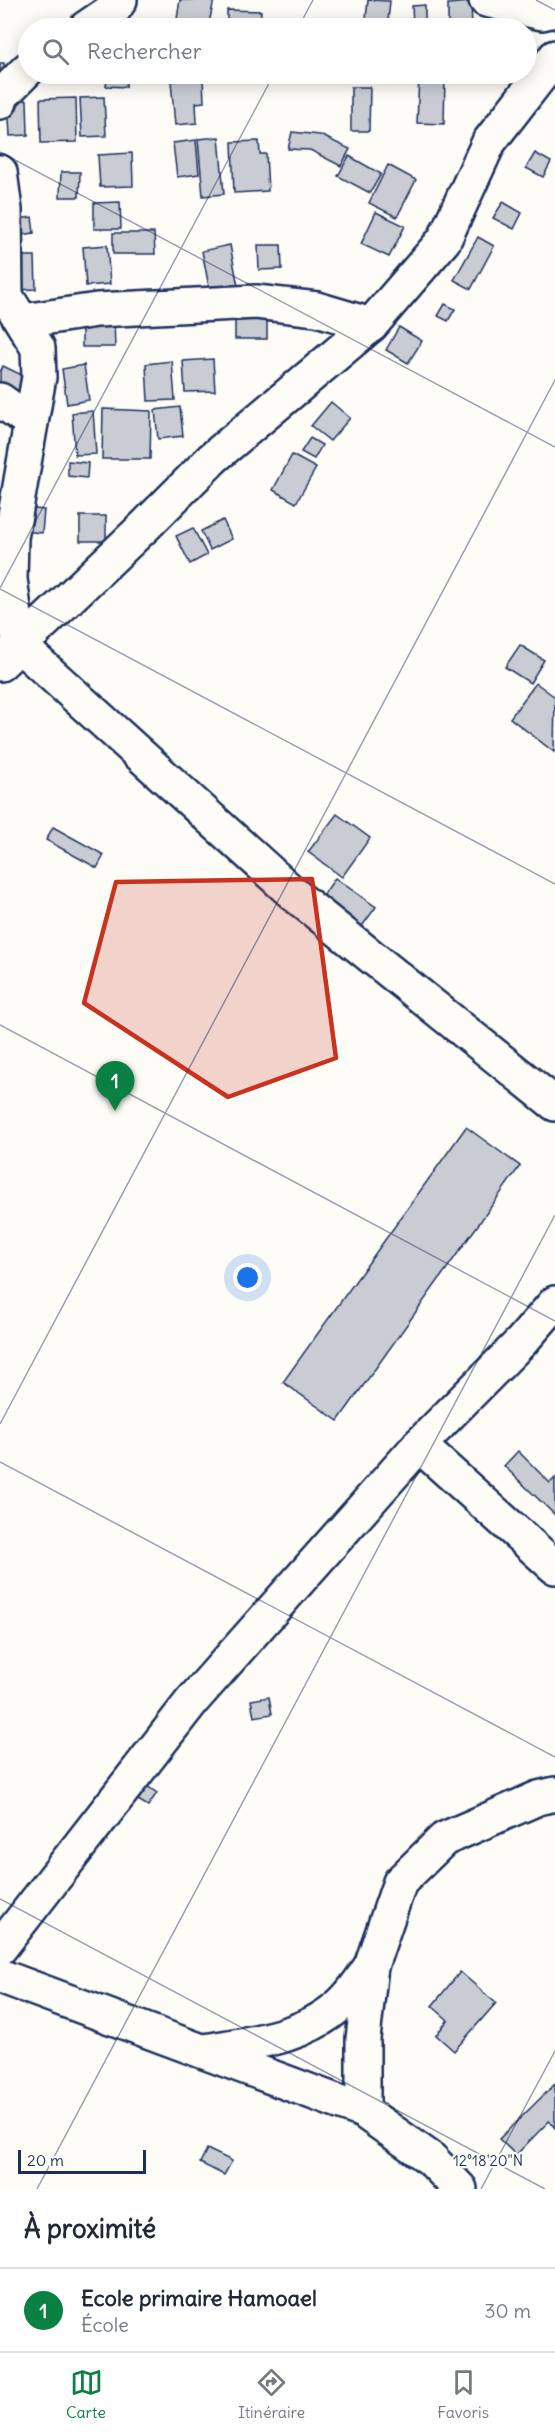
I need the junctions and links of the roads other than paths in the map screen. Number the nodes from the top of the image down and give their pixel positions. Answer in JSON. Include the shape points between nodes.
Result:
{"nodes":[{"id":1,"x":120,"y":0,"type":"edge"},
{"id":2,"x":486,"y":0,"type":"edge"},
{"id":3,"x":555,"y":10,"type":"edge"},
{"id":4,"x":101,"y":18,"type":"edge"},
{"id":5,"x":555,"y":57,"type":"edge"},
{"id":6,"x":18,"y":79,"type":"edge"},
{"id":7,"x":537,"y":80,"type":"edge"},
{"id":8,"x":534,"y":84,"type":"edge"},
{"id":9,"x":0,"y":102,"type":"edge"},
{"id":10,"x":0,"y":172,"type":"edge"},
{"id":11,"x":3,"y":209,"type":"edge"},
{"id":12,"x":23,"y":321,"type":"junction"},
{"id":13,"x":371,"y":325,"type":"junction"},
{"id":14,"x":0,"y":400,"type":"edge"},
{"id":15,"x":31,"y":422,"type":"junction"},
{"id":16,"x":10,"y":654,"type":"edge"},
{"id":17,"x":555,"y":1104,"type":"edge"},
{"id":18,"x":555,"y":1304,"type":"edge"},
{"id":19,"x":419,"y":1445,"type":"junction"},
{"id":20,"x":555,"y":1567,"type":"edge"},
{"id":21,"x":555,"y":1794,"type":"edge"},
{"id":22,"x":0,"y":1948,"type":"edge"},
{"id":23,"x":371,"y":1966,"type":"junction"},
{"id":24,"x":0,"y":1976,"type":"edge"},
{"id":25,"x":203,"y":2052,"type":"junction"},
{"id":26,"x":363,"y":2111,"type":"junction"},
{"id":27,"x":460,"y":2189,"type":"edge"}],
"edges":[{"from":1,"to":4,"type":"street"},
{"from":2,"to":3,"type":"street","via":[[542,13]]},
{"from":5,"to":7,"type":"street"},
{"from":6,"to":9,"type":"street"},
{"from":8,"to":13,"type":"street","via":[[489,142],[444,240]]},
{"from":10,"to":11,"type":"street"},
{"from":11,"to":12,"type":"street","via":[[6,296]]},
{"from":12,"to":13,"type":"street","via":[[97,310],[256,302],[317,309]]},
{"from":12,"to":15,"type":"street","via":[[38,348],[39,359]]},
{"from":13,"to":16,"type":"street","via":[[213,458]]},
{"from":14,"to":15,"type":"street"},
{"from":15,"to":16,"type":"street","via":[[11,538]]},
{"from":16,"to":17,"type":"street","via":[[296,896]]},
{"from":18,"to":19,"type":"street"},
{"from":19,"to":20,"type":"street"},
{"from":19,"to":22,"type":"street","via":[[192,1701]]},
{"from":21,"to":23,"type":"street","via":[[444,1839],[400,1882]]},
{"from":23,"to":25,"type":"street","via":[[346,2000],[306,2029]]},
{"from":23,"to":26,"type":"street","via":[[363,2039]]},
{"from":24,"to":25,"type":"street"},
{"from":25,"to":26,"type":"street"},
{"from":26,"to":27,"type":"street","via":[[431,2159]]}]}
